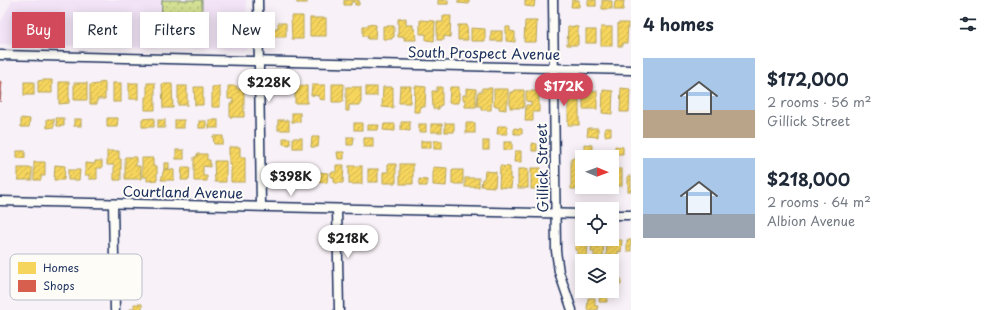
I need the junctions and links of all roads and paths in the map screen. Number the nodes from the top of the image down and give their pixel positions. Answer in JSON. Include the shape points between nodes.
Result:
{"nodes":[{"id":1,"x":258,"y":0,"type":"edge"},
{"id":2,"x":553,"y":0,"type":"edge"},
{"id":3,"x":0,"y":55,"type":"edge"},
{"id":4,"x":259,"y":61,"type":"junction"},
{"id":5,"x":554,"y":68,"type":"junction"},
{"id":6,"x":631,"y":70,"type":"edge"},
{"id":7,"x":0,"y":201,"type":"edge"},
{"id":8,"x":113,"y":204,"type":"junction"},
{"id":9,"x":261,"y":206,"type":"junction"},
{"id":10,"x":337,"y":209,"type":"junction"},
{"id":11,"x":555,"y":214,"type":"junction"},
{"id":12,"x":575,"y":214,"type":"edge"},
{"id":13,"x":619,"y":215,"type":"edge"},
{"id":14,"x":631,"y":215,"type":"edge"},
{"id":15,"x":114,"y":254,"type":"edge"},
{"id":16,"x":115,"y":300,"type":"edge"},
{"id":17,"x":115,"y":310,"type":"edge"},
{"id":18,"x":339,"y":310,"type":"edge"},
{"id":19,"x":572,"y":310,"type":"edge"}],
"edges":[{"from":1,"to":4,"type":"street"},
{"from":2,"to":5,"type":"street","name":"Gillick Street"},
{"from":3,"to":4,"type":"street","name":"South Prospect Avenue"},
{"from":4,"to":5,"type":"street","name":"South Prospect Avenue"},
{"from":4,"to":9,"type":"street"},
{"from":5,"to":6,"type":"street","name":"South Prospect Avenue"},
{"from":5,"to":11,"type":"street","name":"Gillick Street"},
{"from":7,"to":8,"type":"street","name":"Courtland Avenue"},
{"from":8,"to":9,"type":"street","name":"Courtland Avenue"},
{"from":8,"to":15,"type":"street"},
{"from":9,"to":10,"type":"street","name":"Courtland Avenue"},
{"from":10,"to":11,"type":"street","name":"Courtland Avenue"},
{"from":10,"to":18,"type":"street"},
{"from":11,"to":12,"type":"street","name":"Courtland Avenue"},
{"from":11,"to":19,"type":"street","name":"Gillick Street","via":[[559,272]]},
{"from":13,"to":14,"type":"street"},
{"from":16,"to":17,"type":"street"}]}
